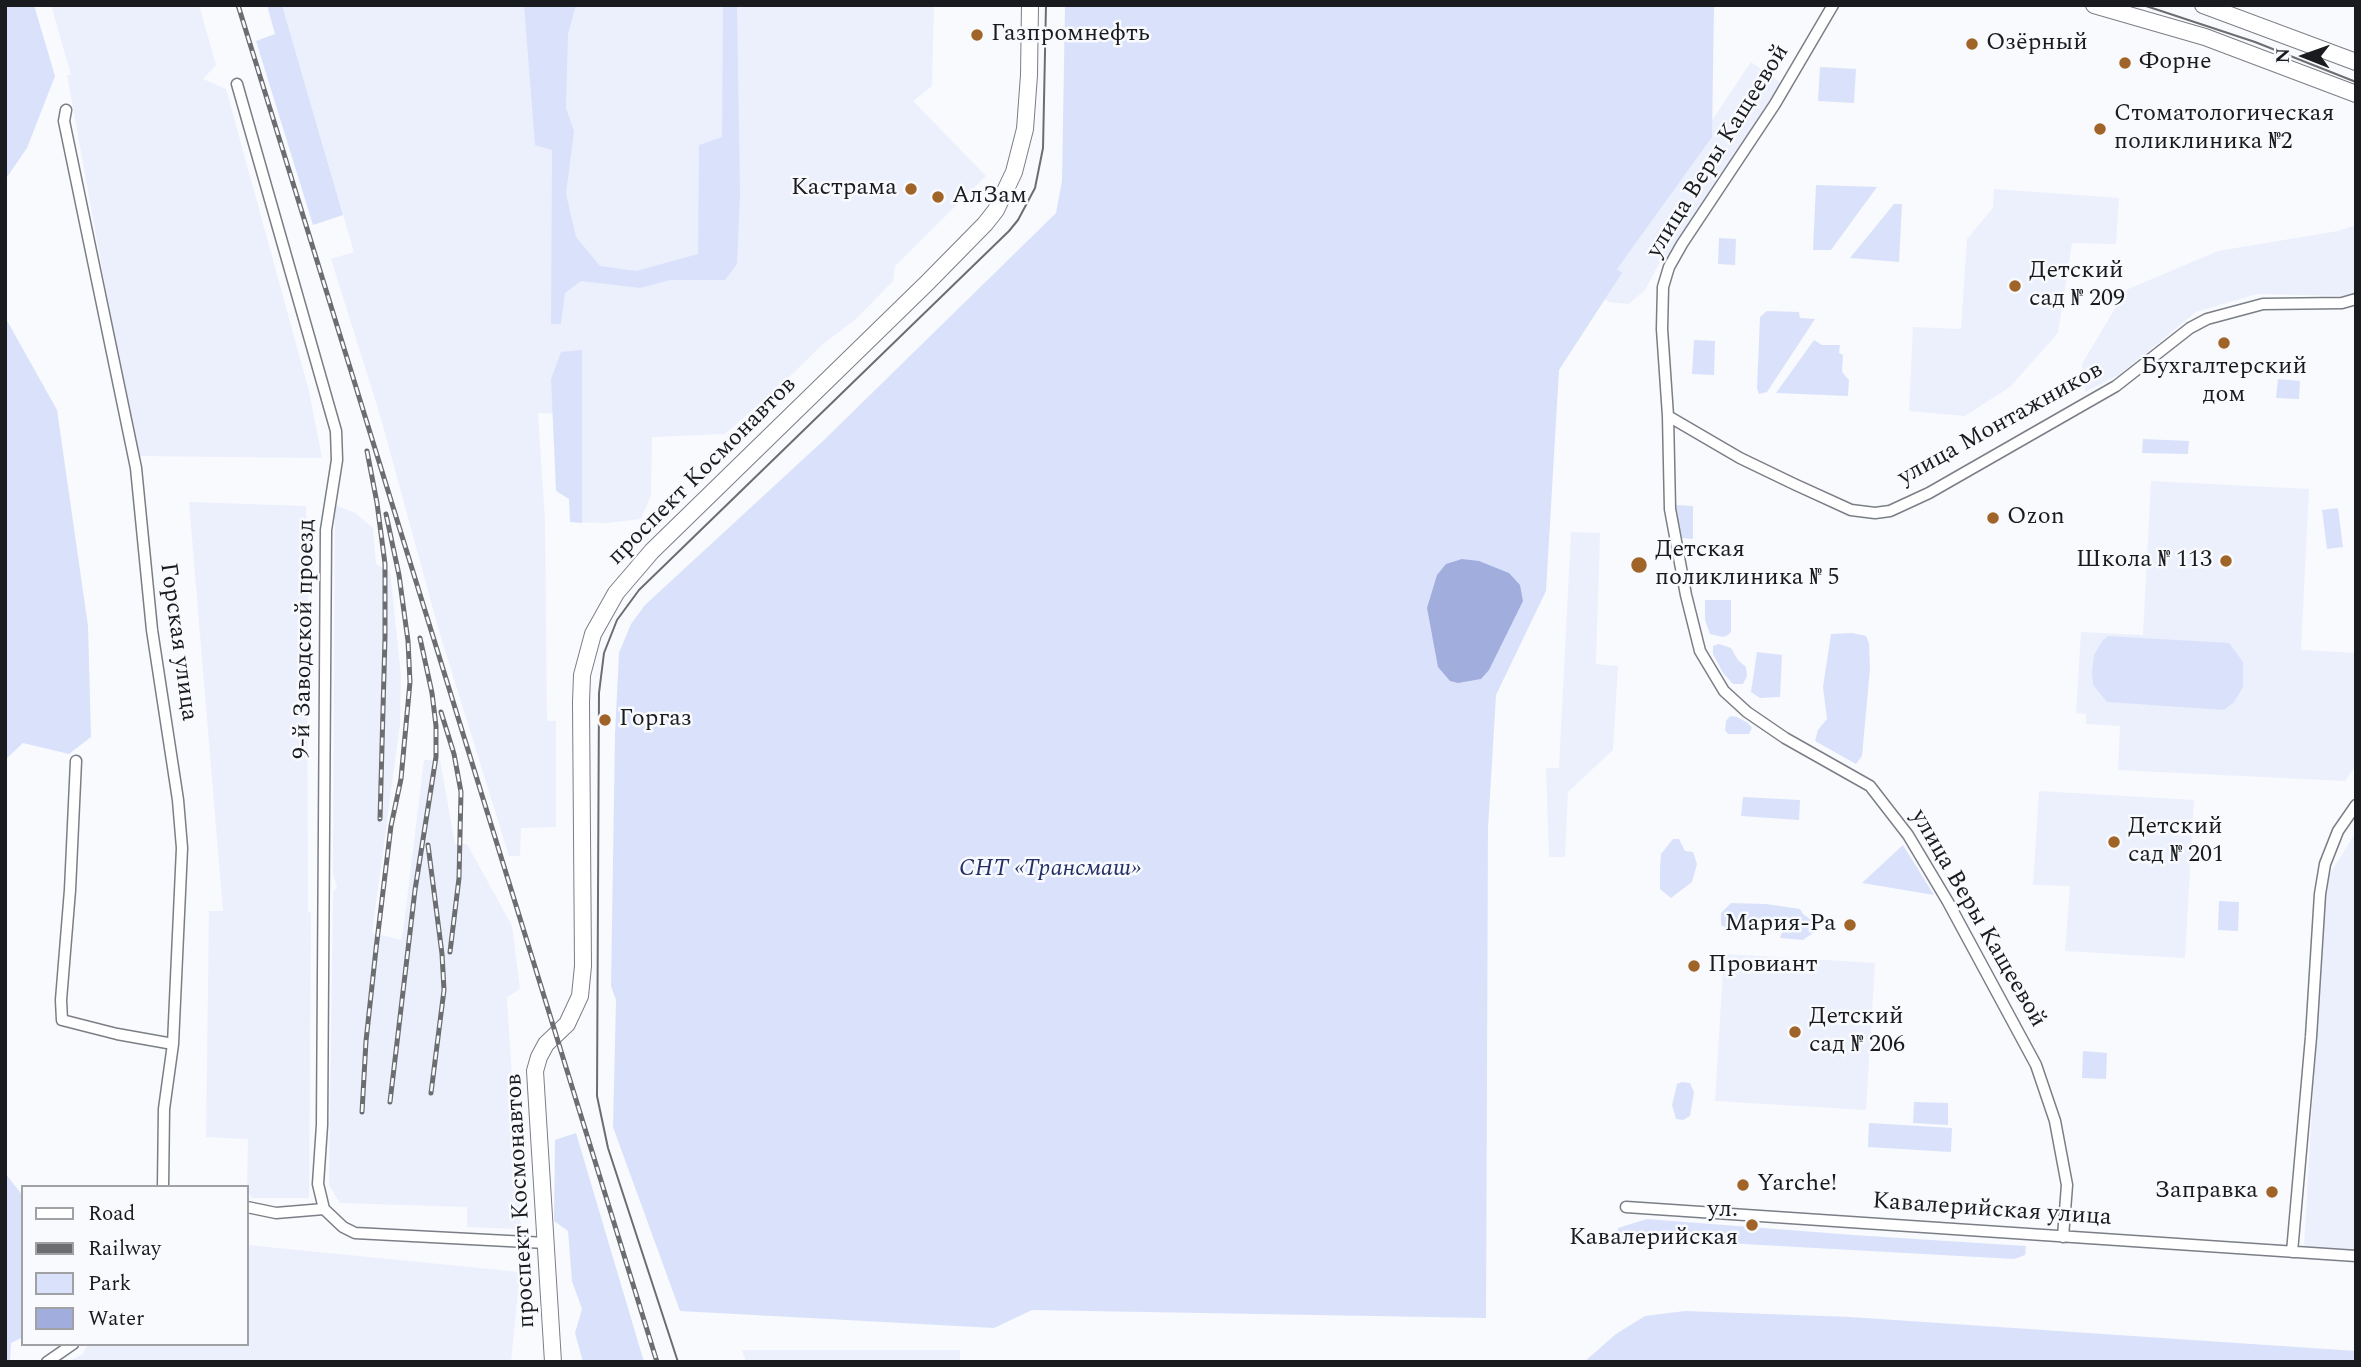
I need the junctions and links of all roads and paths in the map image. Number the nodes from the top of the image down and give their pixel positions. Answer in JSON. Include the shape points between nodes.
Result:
{"nodes":[{"id":1,"x":1030,"y":5,"type":"edge"},
{"id":2,"x":1833,"y":5,"type":"edge"},
{"id":3,"x":2094,"y":5,"type":"edge"},
{"id":4,"x":2203,"y":5,"type":"edge"},
{"id":5,"x":2261,"y":25,"type":"junction"},
{"id":6,"x":2250,"y":53,"type":"junction"},
{"id":7,"x":2356,"y":62,"type":"edge"},
{"id":8,"x":237,"y":84,"type":"dead end"},
{"id":9,"x":2356,"y":94,"type":"edge"},
{"id":10,"x":66,"y":110,"type":"dead end"},
{"id":11,"x":2356,"y":299,"type":"edge"},
{"id":12,"x":1668,"y":416,"type":"junction"},
{"id":13,"x":76,"y":761,"type":"dead end"},
{"id":14,"x":2356,"y":805,"type":"edge"},
{"id":15,"x":173,"y":1044,"type":"junction"},
{"id":16,"x":163,"y":1185,"type":"edge"},
{"id":17,"x":248,"y":1207,"type":"edge"},
{"id":18,"x":1626,"y":1207,"type":"dead end"},
{"id":19,"x":324,"y":1209,"type":"junction"},
{"id":20,"x":2063,"y":1237,"type":"junction"},
{"id":21,"x":546,"y":1243,"type":"junction"},
{"id":22,"x":2292,"y":1252,"type":"junction"},
{"id":23,"x":2356,"y":1256,"type":"edge"},
{"id":24,"x":70,"y":1346,"type":"edge"},
{"id":25,"x":47,"y":1362,"type":"edge"},
{"id":26,"x":553,"y":1362,"type":"edge"}],
"edges":[{"from":1,"to":21,"type":"main road","name":"проспект Космонавтов","via":[[1025,128],[1014,172],[996,210],[652,551],[616,593],[593,634],[580,702],[580,996],[567,1024],[546,1044],[535,1071]]},
{"from":2,"to":12,"type":"street","name":"улица Веры Кащеевой","via":[[1669,267],[1661,306]]},
{"from":3,"to":6,"type":"main road"},
{"from":4,"to":5,"type":"main road"},
{"from":5,"to":6,"type":"main road"},
{"from":5,"to":7,"type":"main road"},
{"from":6,"to":9,"type":"main road"},
{"from":8,"to":19,"type":"street","name":"9-й Заводской проезд","via":[[336,431],[337,460],[326,530],[318,1184]]},
{"from":10,"to":15,"type":"street","name":"Горская улица","via":[[64,121],[136,468],[152,630],[178,800],[182,848]]},
{"from":11,"to":12,"type":"street","name":"улица Монтажников","via":[[2263,304],[2190,327],[2116,386],[1890,511],[1851,510],[1740,458]]},
{"from":12,"to":20,"type":"street","name":"улица Веры Кащеевой","via":[[1670,509],[1700,651],[1724,691],[1739,705],[1785,738],[1870,786],[1908,835],[2036,1065],[2055,1121],[2067,1185]]},
{"from":13,"to":15,"type":"street","via":[[62,1020]]},
{"from":14,"to":22,"type":"street","via":[[2338,831],[2320,894]]},
{"from":15,"to":16,"type":"street","name":"Горская улица","via":[[164,1109]]},
{"from":17,"to":19,"type":"street","via":[[276,1213]]},
{"from":18,"to":20,"type":"street","name":"Кавалерийская улица"},
{"from":19,"to":21,"type":"street","via":[[355,1233]]},
{"from":20,"to":22,"type":"street","name":"Кавалерийская улица"},
{"from":21,"to":26,"type":"main road","name":"проспект Космонавтов"},
{"from":22,"to":23,"type":"street","name":"Кавалерийская улица"},
{"from":24,"to":25,"type":"street"}]}
